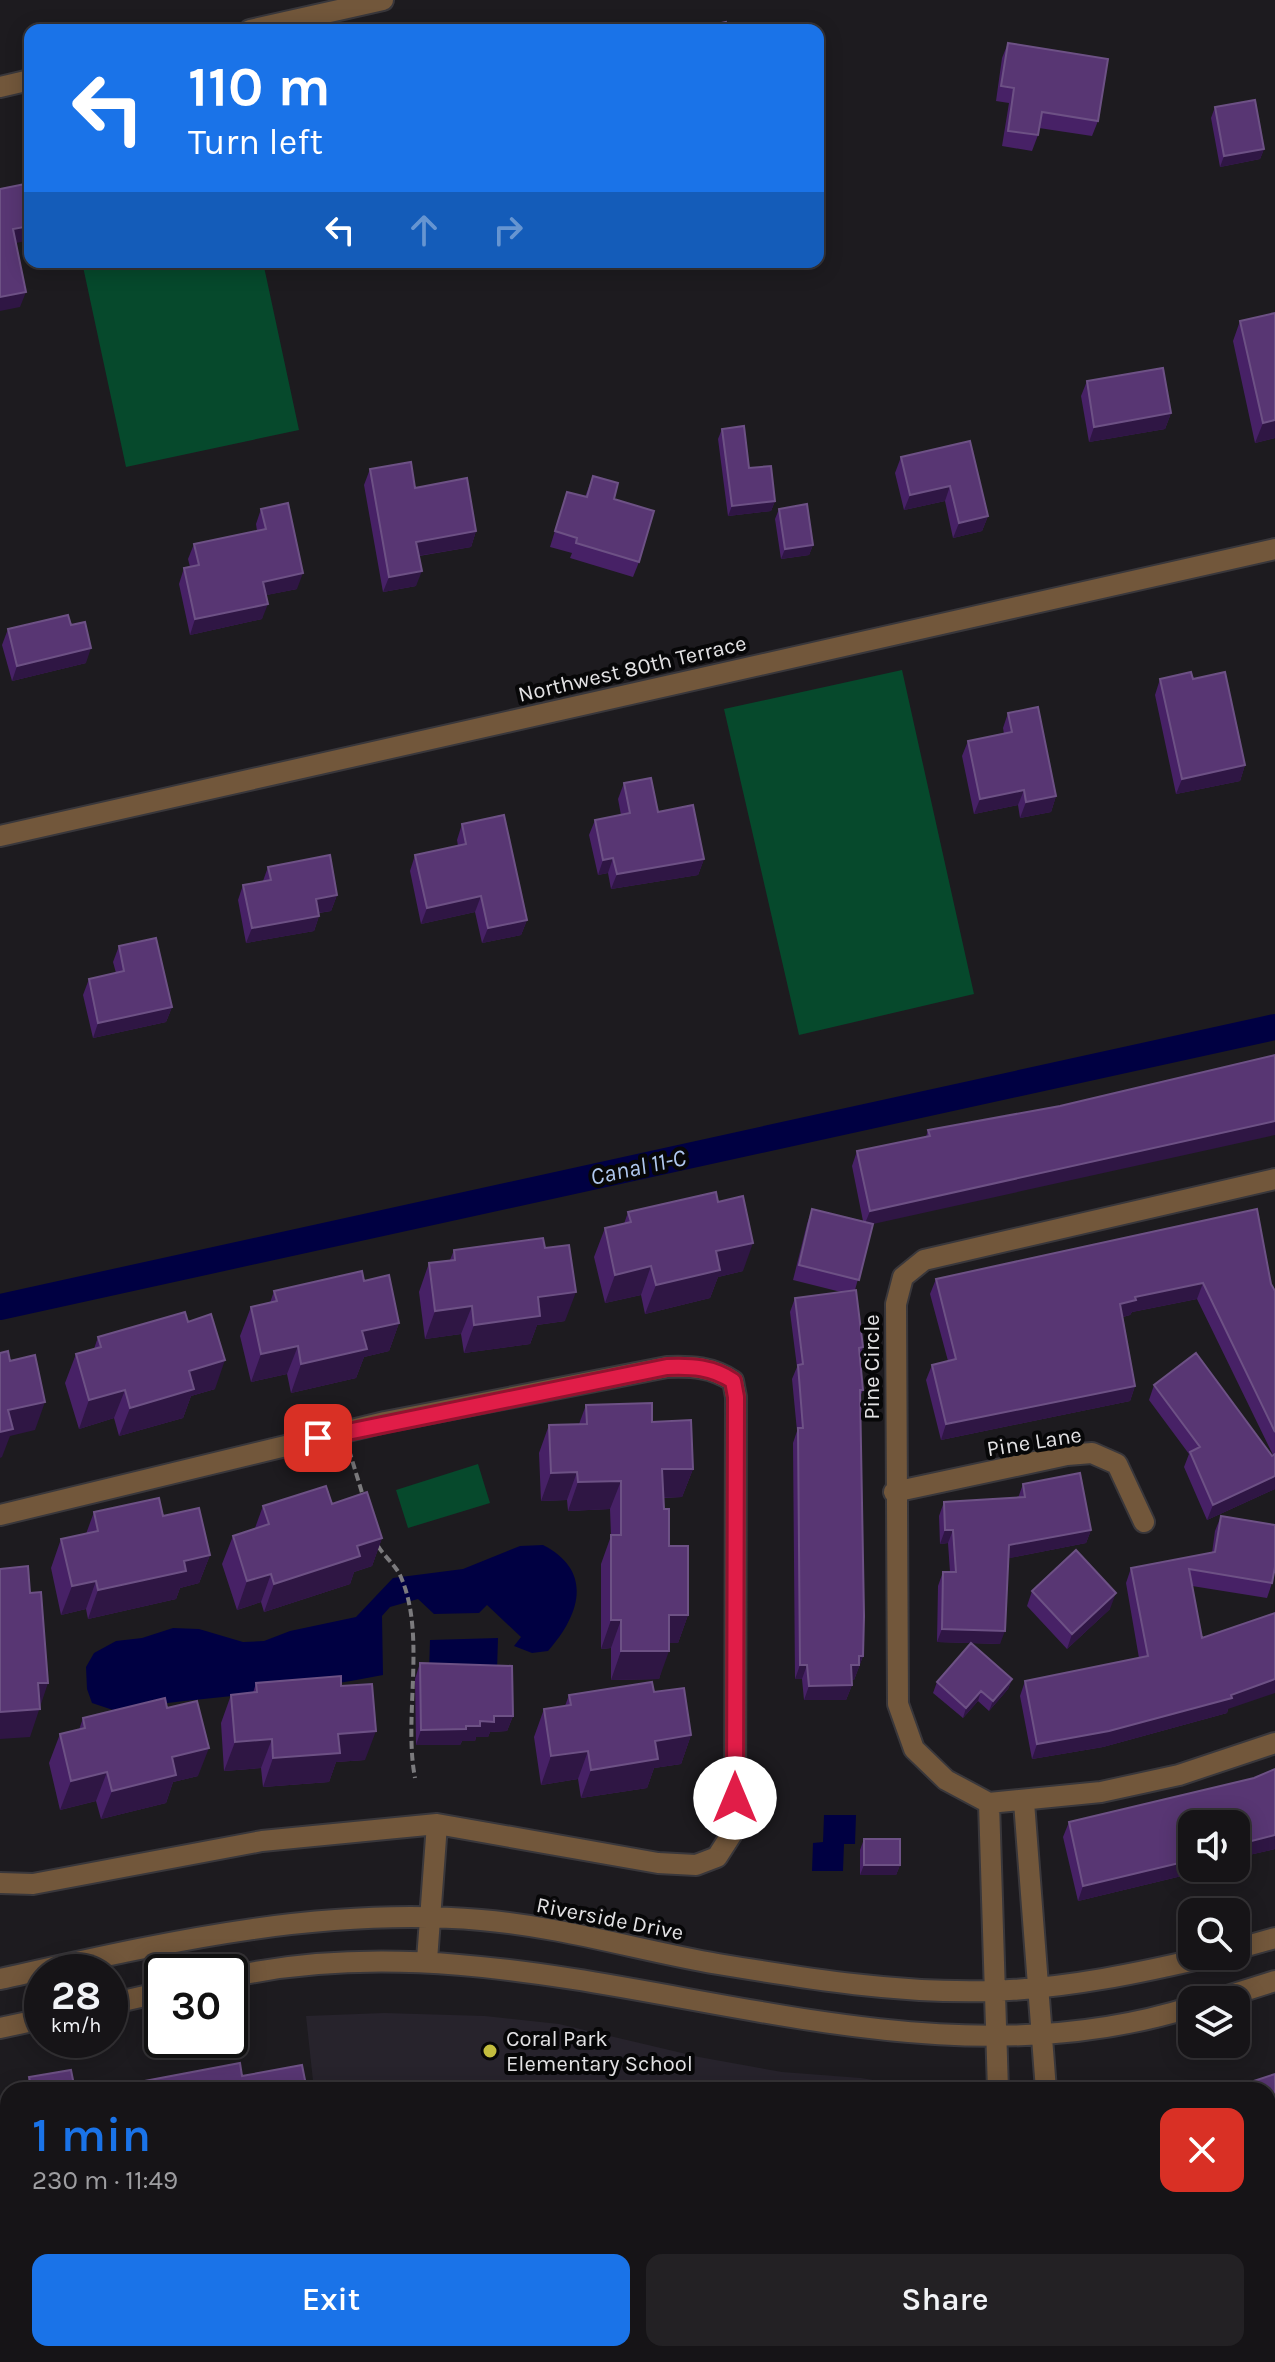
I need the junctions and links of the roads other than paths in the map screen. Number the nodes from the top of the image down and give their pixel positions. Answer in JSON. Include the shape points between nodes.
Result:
{"nodes":[{"id":1,"x":383,"y":0,"type":"edge"},
{"id":2,"x":277,"y":24,"type":"edge"},
{"id":3,"x":24,"y":81,"type":"edge"},
{"id":4,"x":0,"y":87,"type":"edge"},
{"id":5,"x":1275,"y":549,"type":"edge"},
{"id":6,"x":0,"y":836,"type":"edge"},
{"id":7,"x":1274,"y":1183,"type":"edge"},
{"id":8,"x":894,"y":1492,"type":"junction"},
{"id":9,"x":0,"y":1515,"type":"edge"},
{"id":10,"x":1144,"y":1522,"type":"dead end"},
{"id":11,"x":1275,"y":1743,"type":"edge"},
{"id":12,"x":1024,"y":1802,"type":"junction"},
{"id":13,"x":989,"y":1803,"type":"junction"},
{"id":14,"x":437,"y":1824,"type":"junction"},
{"id":15,"x":0,"y":1883,"type":"edge"},
{"id":16,"x":430,"y":1918,"type":"junction"},
{"id":17,"x":1275,"y":1938,"type":"edge"},
{"id":18,"x":1250,"y":1945,"type":"edge"},
{"id":19,"x":427,"y":1960,"type":"junction"},
{"id":20,"x":1178,"y":1964,"type":"edge"},
{"id":21,"x":248,"y":1974,"type":"edge"},
{"id":22,"x":0,"y":1979,"type":"edge"},
{"id":23,"x":1275,"y":1981,"type":"edge"},
{"id":24,"x":1038,"y":1988,"type":"junction"},
{"id":25,"x":1250,"y":1989,"type":"edge"},
{"id":26,"x":995,"y":1991,"type":"junction"},
{"id":27,"x":1178,"y":2010,"type":"edge"},
{"id":28,"x":24,"y":2023,"type":"edge"},
{"id":29,"x":0,"y":2028,"type":"edge"},
{"id":30,"x":1041,"y":2034,"type":"junction"},
{"id":31,"x":996,"y":2037,"type":"junction"},
{"id":32,"x":998,"y":2082,"type":"edge"},
{"id":33,"x":1045,"y":2082,"type":"edge"}],
"edges":[{"from":1,"to":2,"type":"street"},
{"from":3,"to":4,"type":"street"},
{"from":5,"to":6,"type":"street","name":"Northwest 80th Terrace"},
{"from":7,"to":8,"type":"street","name":"Pine Circle","via":[[924,1260],[903,1277],[896,1304]]},
{"from":8,"to":10,"type":"street","name":"Pine Lane","via":[[1092,1453],[1117,1464]]},
{"from":8,"to":13,"type":"street","name":"Pine Circle","via":[[898,1704],[914,1749],[946,1780]]},
{"from":9,"to":14,"type":"street","via":[[344,1432],[667,1367],[695,1366],[733,1381],[735,1829],[728,1845],[717,1857],[696,1865],[658,1863]]},
{"from":11,"to":12,"type":"street","name":"Pine Circle","via":[[1179,1775]]},
{"from":12,"to":13,"type":"street","name":"Pine Circle"},
{"from":12,"to":24,"type":"street"},
{"from":13,"to":26,"type":"street"},
{"from":14,"to":15,"type":"street","via":[[262,1841],[33,1884]]},
{"from":14,"to":16,"type":"street"},
{"from":16,"to":19,"type":"street"},
{"from":16,"to":22,"type":"street","name":"Riverside Drive","via":[[360,1916],[266,1925]]},
{"from":16,"to":26,"type":"street","name":"Riverside Drive","via":[[584,1933],[714,1963],[852,1984]]},
{"from":17,"to":18,"type":"street"},
{"from":19,"to":21,"type":"street","via":[[295,1966]]},
{"from":19,"to":31,"type":"street","via":[[566,1976],[846,2028]]},
{"from":20,"to":24,"type":"street","name":"Riverside Drive","via":[[1108,1980]]},
{"from":23,"to":25,"type":"street"},
{"from":24,"to":26,"type":"street","name":"Riverside Drive"},
{"from":24,"to":30,"type":"street"},
{"from":26,"to":31,"type":"street"},
{"from":27,"to":30,"type":"street"},
{"from":28,"to":29,"type":"street"},
{"from":30,"to":31,"type":"street"},
{"from":30,"to":33,"type":"street"},
{"from":31,"to":32,"type":"street"}]}
